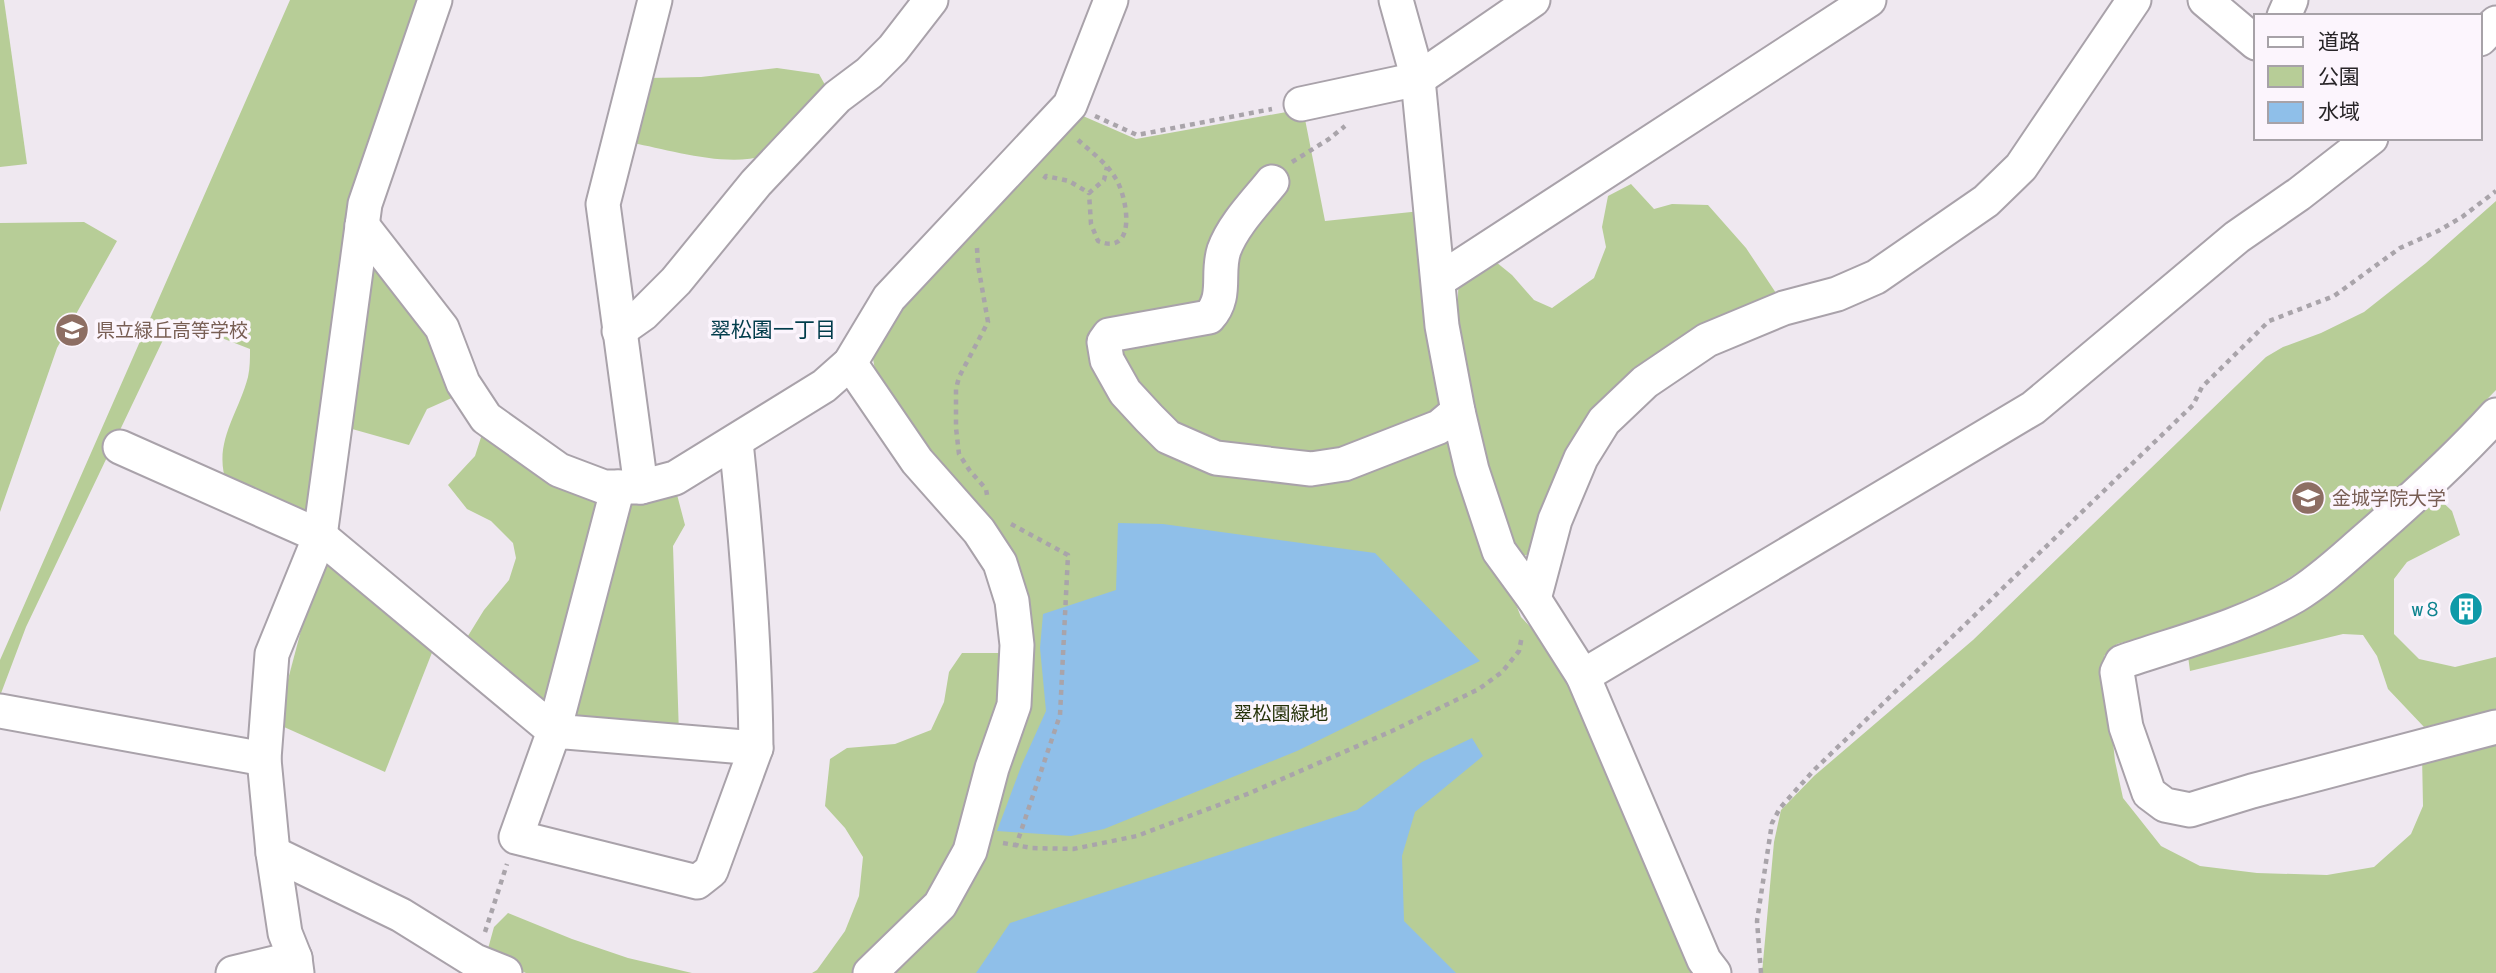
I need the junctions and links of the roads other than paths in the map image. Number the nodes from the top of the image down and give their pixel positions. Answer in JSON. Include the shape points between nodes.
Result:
{"nodes":[{"id":1,"x":435,"y":0,"type":"edge"},
{"id":2,"x":655,"y":0,"type":"edge"},
{"id":3,"x":930,"y":0,"type":"edge"},
{"id":4,"x":1111,"y":0,"type":"edge"},
{"id":5,"x":1396,"y":0,"type":"edge"},
{"id":6,"x":1533,"y":0,"type":"edge"},
{"id":7,"x":1869,"y":0,"type":"edge"},
{"id":8,"x":2134,"y":0,"type":"edge"},
{"id":9,"x":2205,"y":0,"type":"edge"},
{"id":10,"x":2496,"y":23,"type":"edge"},
{"id":11,"x":2482,"y":37,"type":"edge"},
{"id":12,"x":2254,"y":41,"type":"edge"},
{"id":13,"x":1418,"y":79,"type":"junction"},
{"id":14,"x":1301,"y":104,"type":"road end"},
{"id":15,"x":2365,"y":140,"type":"edge"},
{"id":16,"x":1272,"y":182,"type":"road end"},
{"id":17,"x":362,"y":225,"type":"junction"},
{"id":18,"x":1439,"y":280,"type":"junction"},
{"id":19,"x":619,"y":331,"type":"junction"},
{"id":20,"x":850,"y":363,"type":"junction"},
{"id":21,"x":1458,"y":411,"type":"junction"},
{"id":22,"x":2496,"y":415,"type":"edge"},
{"id":23,"x":736,"y":442,"type":"junction"},
{"id":24,"x":120,"y":447,"type":"dead end"},
{"id":25,"x":629,"y":487,"type":"junction"},
{"id":26,"x":320,"y":536,"type":"junction"},
{"id":27,"x":1538,"y":605,"type":"junction"},
{"id":28,"x":1583,"y":676,"type":"junction"},
{"id":29,"x":0,"y":711,"type":"edge"},
{"id":30,"x":2496,"y":727,"type":"edge"},
{"id":31,"x":554,"y":731,"type":"junction"},
{"id":32,"x":755,"y":748,"type":"junction"},
{"id":33,"x":264,"y":760,"type":"junction"},
{"id":34,"x":273,"y":853,"type":"junction"},
{"id":35,"x":296,"y":965,"type":"edge"},
{"id":36,"x":490,"y":967,"type":"edge"},
{"id":37,"x":233,"y":973,"type":"edge"},
{"id":38,"x":870,"y":973,"type":"edge"},
{"id":39,"x":1714,"y":973,"type":"edge"}],
"edges":[{"from":1,"to":17,"type":"street","via":[[365,204]]},
{"from":2,"to":19,"type":"street","via":[[603,204]]},
{"from":3,"to":19,"type":"street","via":[[893,49],[837,97],[756,183],[676,281]]},
{"from":4,"to":20,"type":"street","via":[[1063,113],[889,298]]},
{"from":5,"to":13,"type":"street"},
{"from":6,"to":13,"type":"street"},
{"from":7,"to":18,"type":"street"},
{"from":8,"to":27,"type":"street","via":[[2021,167],[1986,201],[1876,276],[1707,340],[1645,382],[1604,421],[1581,458],[1555,520]]},
{"from":9,"to":12,"type":"street"},
{"from":10,"to":11,"type":"street"},
{"from":13,"to":14,"type":"street"},
{"from":13,"to":18,"type":"street"},
{"from":15,"to":28,"type":"street","via":[[2237,237],[2033,408]]},
{"from":16,"to":21,"type":"street","via":[[1224,250],[1218,307],[1209,317],[1109,335],[1104,342],[1107,360],[1125,392],[1168,437],[1192,449],[1216,458],[1311,470],[1344,464],[1438,427]]},
{"from":17,"to":25,"type":"street","via":[[442,328],[463,383],[486,418],[559,470],[604,488]]},
{"from":17,"to":26,"type":"street"},
{"from":18,"to":21,"type":"street","via":[[1442,326]]},
{"from":19,"to":25,"type":"street"},
{"from":20,"to":23,"type":"street","via":[[824,386]]},
{"from":20,"to":38,"type":"street","via":[[917,461],[979,531],[1000,563],[1012,601],[1017,645],[1014,705],[970,851],[940,905]]},
{"from":21,"to":27,"type":"street","via":[[1499,551]]},
{"from":22,"to":30,"type":"street","via":[[2402,508],[2296,595],[2236,625],[2122,662],[2117,673],[2126,727],[2149,793],[2165,805],[2190,810]]},
{"from":23,"to":25,"type":"street","via":[[676,478]]},
{"from":23,"to":32,"type":"street","via":[[750,583]]},
{"from":24,"to":26,"type":"street"},
{"from":25,"to":31,"type":"street"},
{"from":26,"to":31,"type":"street"},
{"from":26,"to":33,"type":"street","via":[[272,654]]},
{"from":27,"to":28,"type":"street"},
{"from":28,"to":39,"type":"street","via":[[1704,960]]},
{"from":29,"to":33,"type":"street"},
{"from":31,"to":32,"type":"street"},
{"from":31,"to":32,"type":"street","via":[[516,837],[697,882],[711,871]]},
{"from":33,"to":34,"type":"street"},
{"from":34,"to":35,"type":"street","via":[[285,933]]},
{"from":34,"to":36,"type":"street","via":[[401,915]]},
{"from":35,"to":37,"type":"street"}]}
